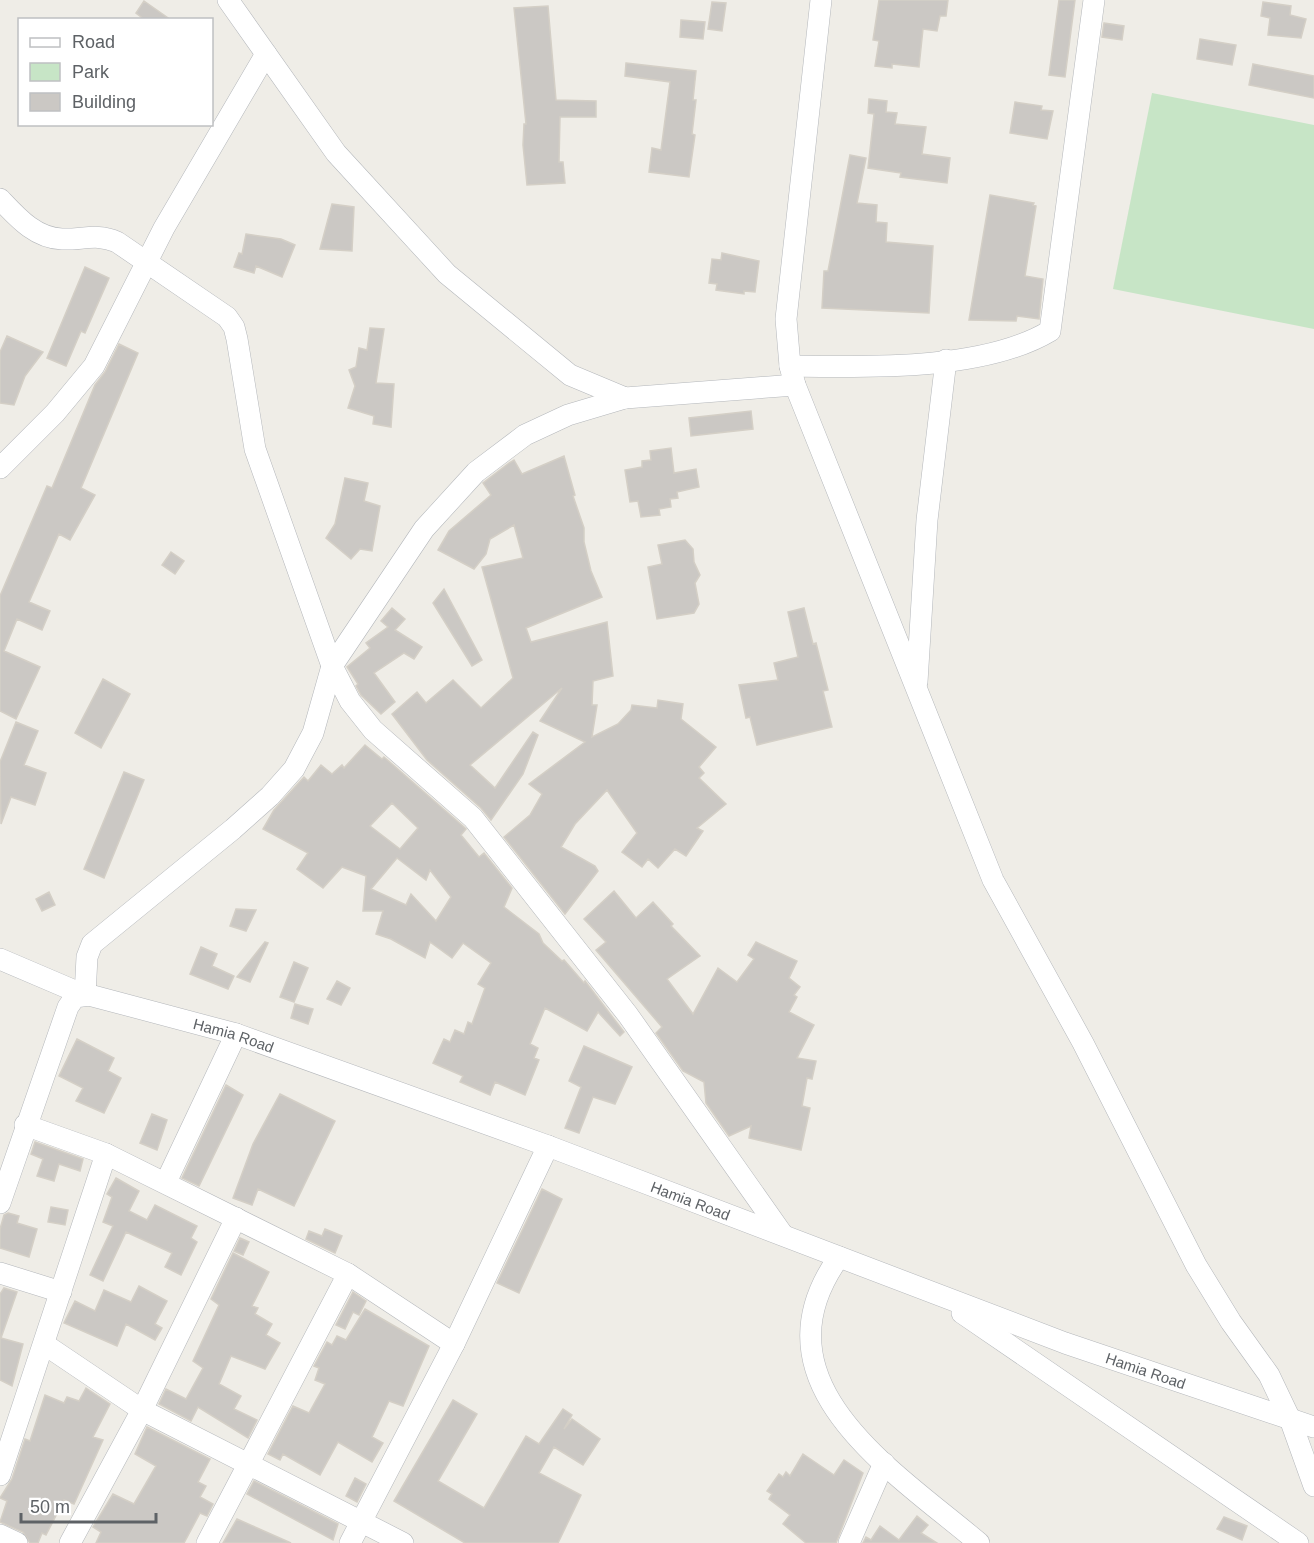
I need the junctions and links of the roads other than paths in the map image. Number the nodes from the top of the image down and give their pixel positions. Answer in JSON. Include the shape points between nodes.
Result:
{"nodes":[{"id":1,"x":228,"y":0,"type":"edge"},
{"id":2,"x":821,"y":0,"type":"edge"},
{"id":3,"x":1094,"y":0,"type":"edge"},
{"id":4,"x":266,"y":54,"type":"junction"},
{"id":5,"x":0,"y":199,"type":"edge"},
{"id":6,"x":148,"y":263,"type":"junction"},
{"id":7,"x":946,"y":360,"type":"junction"},
{"id":8,"x":793,"y":375,"type":"junction"},
{"id":9,"x":625,"y":398,"type":"junction"},
{"id":10,"x":0,"y":468,"type":"edge"},
{"id":11,"x":332,"y":666,"type":"junction"},
{"id":12,"x":917,"y":686,"type":"junction"},
{"id":13,"x":0,"y":959,"type":"edge"},
{"id":14,"x":78,"y":999,"type":"junction"},
{"id":15,"x":236,"y":1034,"type":"junction"},
{"id":16,"x":25,"y":1125,"type":"junction"},
{"id":17,"x":548,"y":1146,"type":"junction"},
{"id":18,"x":106,"y":1154,"type":"junction"},
{"id":19,"x":166,"y":1182,"type":"junction"},
{"id":20,"x":0,"y":1203,"type":"edge"},
{"id":21,"x":236,"y":1218,"type":"junction"},
{"id":22,"x":783,"y":1235,"type":"junction"},
{"id":23,"x":839,"y":1257,"type":"junction"},
{"id":24,"x":0,"y":1273,"type":"edge"},
{"id":25,"x":348,"y":1274,"type":"junction"},
{"id":26,"x":61,"y":1292,"type":"junction"},
{"id":27,"x":932,"y":1292,"type":"junction"},
{"id":28,"x":44,"y":1344,"type":"junction"},
{"id":29,"x":454,"y":1344,"type":"junction"},
{"id":30,"x":142,"y":1410,"type":"junction"},
{"id":31,"x":1290,"y":1419,"type":"junction"},
{"id":32,"x":1314,"y":1427,"type":"edge"},
{"id":33,"x":884,"y":1462,"type":"junction"},
{"id":34,"x":249,"y":1464,"type":"junction"},
{"id":35,"x":0,"y":1475,"type":"edge"},
{"id":36,"x":1314,"y":1486,"type":"edge"},
{"id":37,"x":362,"y":1521,"type":"junction"},
{"id":38,"x":0,"y":1535,"type":"edge"},
{"id":39,"x":17,"y":1543,"type":"edge"},
{"id":40,"x":70,"y":1543,"type":"edge"},
{"id":41,"x":207,"y":1543,"type":"edge"},
{"id":42,"x":350,"y":1543,"type":"edge"},
{"id":43,"x":403,"y":1543,"type":"edge"},
{"id":44,"x":849,"y":1543,"type":"edge"},
{"id":45,"x":979,"y":1543,"type":"edge"},
{"id":46,"x":1298,"y":1543,"type":"edge"}],
"edges":[{"from":1,"to":4,"type":"street"},
{"from":2,"to":8,"type":"street","via":[[786,319]]},
{"from":3,"to":7,"type":"street","via":[[1050,331],[1031,343]]},
{"from":4,"to":6,"type":"street","via":[[164,228]]},
{"from":4,"to":9,"type":"street","via":[[336,153],[447,274],[570,375]]},
{"from":5,"to":6,"type":"street","via":[[40,234],[61,239],[106,237]]},
{"from":6,"to":10,"type":"street","via":[[94,366],[55,413]]},
{"from":6,"to":11,"type":"street","via":[[227,317],[234,327],[255,449]]},
{"from":7,"to":8,"type":"street"},
{"from":7,"to":12,"type":"street","via":[[927,520]]},
{"from":8,"to":9,"type":"street"},
{"from":8,"to":12,"type":"street"},
{"from":9,"to":11,"type":"street","via":[[568,415],[525,435],[476,472],[424,529]]},
{"from":11,"to":14,"type":"street","via":[[313,733],[294,769],[233,829],[92,944]]},
{"from":11,"to":22,"type":"street","via":[[350,701],[373,730],[473,818],[628,1015]]},
{"from":12,"to":31,"type":"street","via":[[993,880],[1083,1043],[1196,1265],[1269,1374]]},
{"from":13,"to":14,"type":"street","name":"Hamia Road"},
{"from":14,"to":15,"type":"street","name":"Hamia Road"},
{"from":14,"to":16,"type":"street"},
{"from":15,"to":17,"type":"street","name":"Hamia Road"},
{"from":15,"to":19,"type":"street"},
{"from":16,"to":18,"type":"street"},
{"from":16,"to":20,"type":"street"},
{"from":17,"to":22,"type":"street","name":"Hamia Road"},
{"from":17,"to":29,"type":"street"},
{"from":18,"to":19,"type":"street"},
{"from":18,"to":26,"type":"street"},
{"from":19,"to":21,"type":"street"},
{"from":21,"to":25,"type":"street"},
{"from":21,"to":30,"type":"street"},
{"from":22,"to":23,"type":"street","name":"Hamia Road"},
{"from":23,"to":27,"type":"street","name":"Hamia Road"},
{"from":23,"to":33,"type":"street","via":[[822,1281],[811,1317],[809,1333],[818,1376],[850,1432]]},
{"from":24,"to":26,"type":"street"},
{"from":25,"to":29,"type":"street"},
{"from":25,"to":34,"type":"street"},
{"from":26,"to":28,"type":"street"},
{"from":27,"to":31,"type":"street","name":"Hamia Road","via":[[1065,1343]]},
{"from":27,"to":46,"type":"street"},
{"from":28,"to":30,"type":"street"},
{"from":28,"to":35,"type":"street"},
{"from":29,"to":37,"type":"street"},
{"from":30,"to":34,"type":"street"},
{"from":30,"to":40,"type":"street"},
{"from":31,"to":32,"type":"street","name":"Hamia Road"},
{"from":31,"to":36,"type":"street"},
{"from":33,"to":44,"type":"street"},
{"from":33,"to":45,"type":"street"},
{"from":34,"to":37,"type":"street"},
{"from":34,"to":41,"type":"street"},
{"from":37,"to":42,"type":"street"},
{"from":37,"to":43,"type":"street"},
{"from":38,"to":39,"type":"street"}]}
